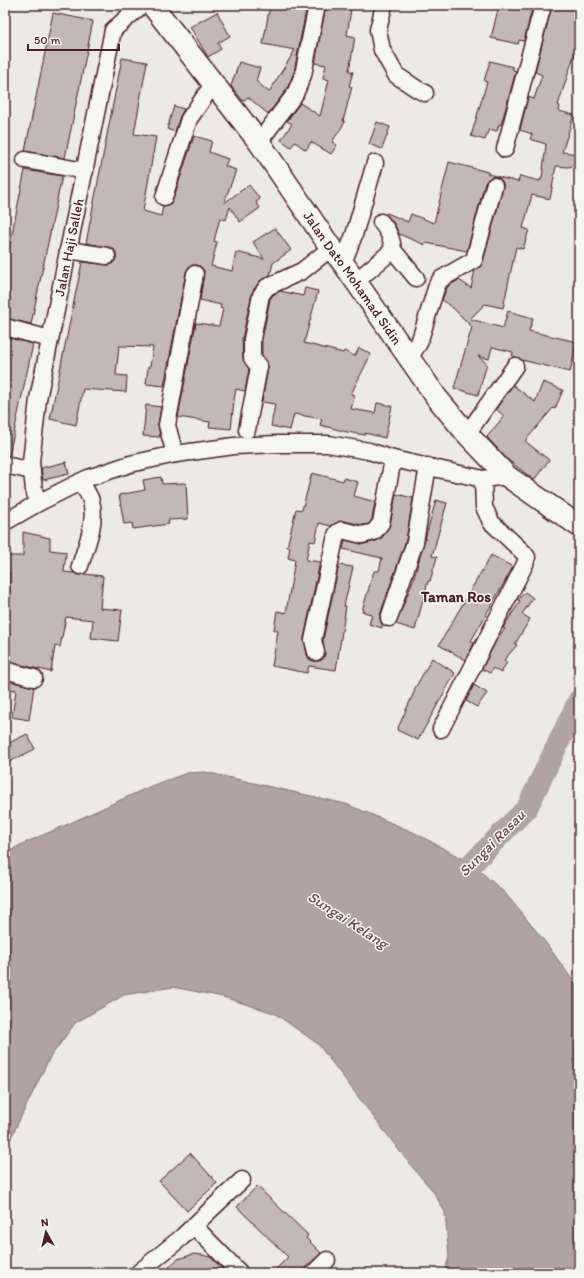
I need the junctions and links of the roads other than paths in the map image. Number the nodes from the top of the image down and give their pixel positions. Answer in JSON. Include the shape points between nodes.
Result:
{"nodes":[{"id":1,"x":142,"y":5,"type":"edge"},
{"id":2,"x":152,"y":5,"type":"edge"},
{"id":3,"x":317,"y":5,"type":"edge"},
{"id":4,"x":384,"y":5,"type":"edge"},
{"id":5,"x":543,"y":5,"type":"edge"},
{"id":6,"x":214,"y":83,"type":"junction"},
{"id":7,"x":425,"y":93,"type":"dead end"},
{"id":8,"x":259,"y":142,"type":"junction"},
{"id":9,"x":505,"y":149,"type":"dead end"},
{"id":10,"x":25,"y":160,"type":"dead end"},
{"id":11,"x":376,"y":163,"type":"dead end"},
{"id":12,"x":85,"y":171,"type":"junction"},
{"id":13,"x":494,"y":186,"type":"dead end"},
{"id":14,"x":164,"y":197,"type":"dead end"},
{"id":15,"x":381,"y":222,"type":"dead end"},
{"id":16,"x":68,"y":250,"type":"junction"},
{"id":17,"x":393,"y":250,"type":"junction"},
{"id":18,"x":337,"y":255,"type":"junction"},
{"id":19,"x":107,"y":256,"type":"dead end"},
{"id":20,"x":195,"y":274,"type":"dead end"},
{"id":21,"x":416,"y":278,"type":"dead end"},
{"id":22,"x":356,"y":281,"type":"junction"},
{"id":23,"x":5,"y":327,"type":"edge"},
{"id":24,"x":50,"y":339,"type":"junction"},
{"id":25,"x":409,"y":358,"type":"junction"},
{"id":26,"x":515,"y":366,"type":"dead end"},
{"id":27,"x":247,"y":430,"type":"dead end"},
{"id":28,"x":467,"y":434,"type":"junction"},
{"id":29,"x":176,"y":454,"type":"junction"},
{"id":30,"x":393,"y":459,"type":"junction"},
{"id":31,"x":5,"y":465,"type":"edge"},
{"id":32,"x":428,"y":466,"type":"junction"},
{"id":33,"x":32,"y":471,"type":"junction"},
{"id":34,"x":507,"y":476,"type":"junction"},
{"id":35,"x":483,"y":479,"type":"junction"},
{"id":36,"x":80,"y":482,"type":"junction"},
{"id":37,"x":38,"y":503,"type":"junction"},
{"id":38,"x":5,"y":522,"type":"edge"},
{"id":39,"x":577,"y":525,"type":"edge"},
{"id":40,"x":80,"y":566,"type":"dead end"},
{"id":41,"x":389,"y":618,"type":"dead end"},
{"id":42,"x":316,"y":652,"type":"dead end"},
{"id":43,"x":5,"y":670,"type":"edge"},
{"id":44,"x":34,"y":678,"type":"dead end"},
{"id":45,"x":441,"y":729,"type":"dead end"},
{"id":46,"x":242,"y":1180,"type":"dead end"},
{"id":47,"x":194,"y":1226,"type":"junction"},
{"id":48,"x":327,"y":1260,"type":"dead end"},
{"id":49,"x":138,"y":1273,"type":"edge"},
{"id":50,"x":240,"y":1273,"type":"edge"},
{"id":51,"x":314,"y":1273,"type":"edge"}],
"edges":[{"from":1,"to":12,"type":"street","name":"Jalan Haji Salleh","via":[[114,30]]},
{"from":2,"to":6,"type":"main road","name":"Jalan Dato Mohamad Sidin"},
{"from":3,"to":8,"type":"street","via":[[303,75],[295,94]]},
{"from":4,"to":7,"type":"street","via":[[378,30],[382,50],[396,75]]},
{"from":5,"to":9,"type":"street"},
{"from":6,"to":8,"type":"main road","name":"Jalan Dato Mohamad Sidin"},
{"from":6,"to":14,"type":"street","via":[[188,119]]},
{"from":8,"to":18,"type":"main road","name":"Jalan Dato Mohamad Sidin"},
{"from":10,"to":12,"type":"street"},
{"from":11,"to":18,"type":"street","via":[[354,235]]},
{"from":12,"to":16,"type":"street","name":"Jalan Haji Salleh"},
{"from":13,"to":25,"type":"street","via":[[474,260],[441,279],[437,285],[420,343]]},
{"from":15,"to":17,"type":"street","via":[[389,232]]},
{"from":16,"to":19,"type":"street"},
{"from":16,"to":24,"type":"street","name":"Jalan Haji Salleh"},
{"from":17,"to":21,"type":"street"},
{"from":17,"to":22,"type":"street"},
{"from":18,"to":22,"type":"main road","name":"Jalan Dato Mohamad Sidin"},
{"from":18,"to":27,"type":"street","via":[[268,288],[261,295],[252,339],[252,358],[259,368]]},
{"from":20,"to":29,"type":"street","via":[[167,425]]},
{"from":22,"to":25,"type":"main road","name":"Jalan Dato Mohamad Sidin"},
{"from":23,"to":24,"type":"street"},
{"from":24,"to":33,"type":"street","name":"Jalan Haji Salleh","via":[[38,399]]},
{"from":25,"to":28,"type":"main road","name":"Jalan Dato Mohamad Sidin","via":[[437,398]]},
{"from":26,"to":28,"type":"street"},
{"from":28,"to":34,"type":"main road","name":"Jalan Dato Mohamad Sidin"},
{"from":29,"to":30,"type":"street","via":[[234,446],[328,444],[369,451]]},
{"from":29,"to":36,"type":"street","via":[[130,464]]},
{"from":30,"to":32,"type":"street"},
{"from":30,"to":42,"type":"street","via":[[381,523],[374,532],[362,535],[342,530],[336,536],[313,640]]},
{"from":31,"to":33,"type":"street"},
{"from":32,"to":35,"type":"street"},
{"from":32,"to":41,"type":"street","via":[[415,542]]},
{"from":33,"to":37,"type":"street","name":"Jalan Haji Salleh"},
{"from":34,"to":35,"type":"street"},
{"from":34,"to":39,"type":"main road","name":"Jalan Dato Mohamad Sidin"},
{"from":35,"to":45,"type":"street","via":[[484,507],[491,522],[527,557]]},
{"from":36,"to":37,"type":"street"},
{"from":36,"to":40,"type":"street","via":[[91,501],[92,516],[90,533]]},
{"from":37,"to":38,"type":"street"},
{"from":43,"to":44,"type":"street"},
{"from":46,"to":47,"type":"street"},
{"from":47,"to":49,"type":"street"},
{"from":47,"to":50,"type":"street"},
{"from":48,"to":51,"type":"street"}]}
